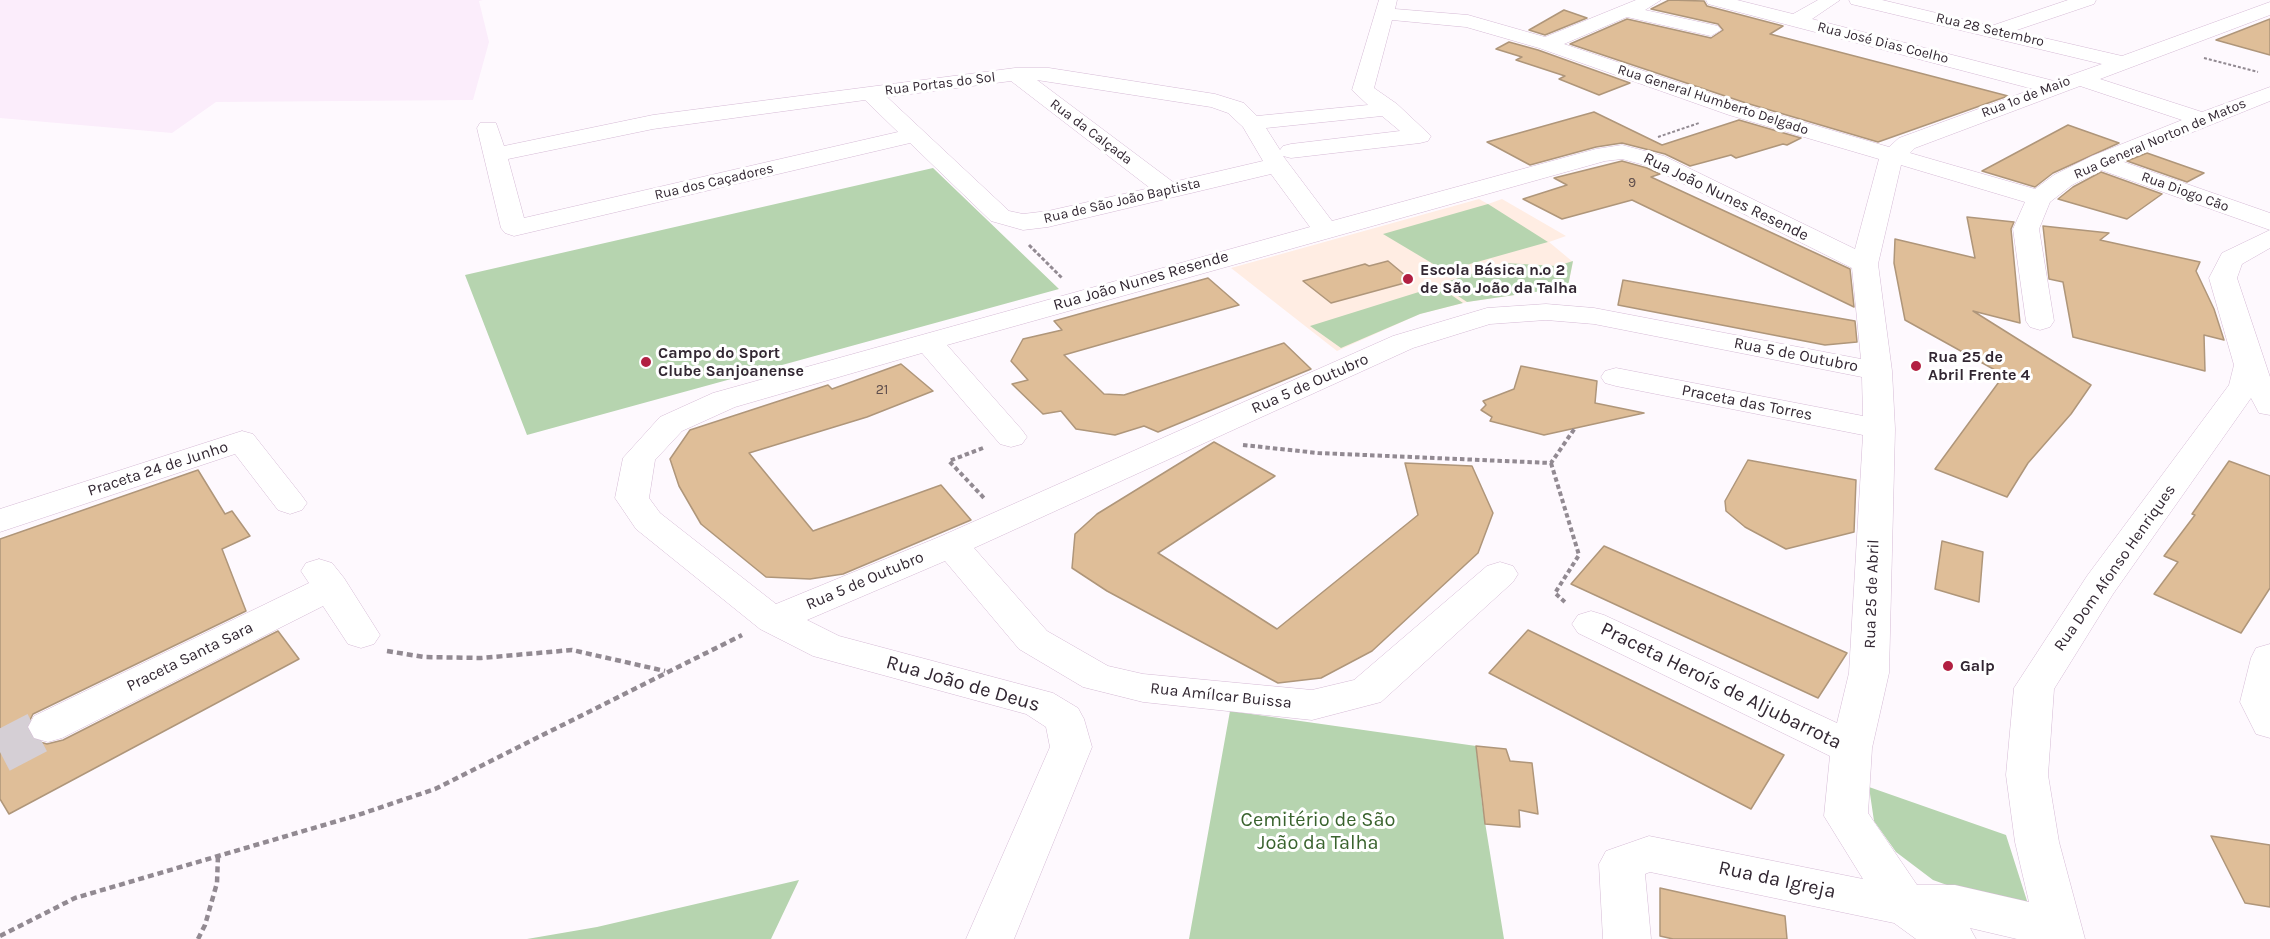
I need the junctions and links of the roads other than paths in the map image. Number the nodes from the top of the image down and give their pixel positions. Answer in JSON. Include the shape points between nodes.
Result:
{"nodes":[{"id":1,"x":1652,"y":0,"type":"edge"},
{"id":2,"x":1715,"y":0,"type":"edge"},
{"id":3,"x":1831,"y":0,"type":"edge"},
{"id":4,"x":2087,"y":0,"type":"edge"},
{"id":5,"x":1868,"y":1,"type":"edge"},
{"id":6,"x":1387,"y":7,"type":"edge"},
{"id":7,"x":2270,"y":8,"type":"edge"},
{"id":8,"x":1626,"y":11,"type":"junction"},
{"id":9,"x":1796,"y":21,"type":"junction"},
{"id":10,"x":1711,"y":30,"type":"dead end"},
{"id":11,"x":1994,"y":31,"type":"junction"},
{"id":12,"x":1546,"y":44,"type":"junction"},
{"id":13,"x":2121,"y":62,"type":"junction"},
{"id":14,"x":1015,"y":74,"type":"junction"},
{"id":15,"x":2077,"y":78,"type":"junction"},
{"id":16,"x":2052,"y":87,"type":"junction"},
{"id":17,"x":2264,"y":92,"type":"edge"},
{"id":18,"x":870,"y":93,"type":"junction"},
{"id":19,"x":2203,"y":120,"type":"junction"},
{"id":20,"x":1252,"y":123,"type":"junction"},
{"id":21,"x":1405,"y":123,"type":"junction"},
{"id":22,"x":488,"y":128,"type":"dead end"},
{"id":23,"x":915,"y":135,"type":"junction"},
{"id":24,"x":1283,"y":151,"type":"junction"},
{"id":25,"x":494,"y":154,"type":"junction"},
{"id":26,"x":1891,"y":157,"type":"junction"},
{"id":27,"x":2100,"y":161,"type":"junction"},
{"id":28,"x":1167,"y":189,"type":"junction"},
{"id":29,"x":2039,"y":198,"type":"junction"},
{"id":30,"x":2270,"y":222,"type":"edge"},
{"id":31,"x":1325,"y":230,"type":"junction"},
{"id":32,"x":2270,"y":238,"type":"edge"},
{"id":33,"x":1865,"y":264,"type":"junction"},
{"id":34,"x":2040,"y":321,"type":"dead end"},
{"id":35,"x":928,"y":342,"type":"junction"},
{"id":36,"x":2260,"y":367,"type":"edge"},
{"id":37,"x":1877,"y":371,"type":"junction"},
{"id":38,"x":1616,"y":377,"type":"dead end"},
{"id":39,"x":2270,"y":406,"type":"edge"},
{"id":40,"x":1879,"y":429,"type":"junction"},
{"id":41,"x":1011,"y":437,"type":"dead end"},
{"id":42,"x":290,"y":503,"type":"dead end"},
{"id":43,"x":0,"y":521,"type":"edge"},
{"id":44,"x":951,"y":545,"type":"junction"},
{"id":45,"x":1500,"y":574,"type":"dead end"},
{"id":46,"x":773,"y":620,"type":"junction"},
{"id":47,"x":1591,"y":624,"type":"road end"},
{"id":48,"x":361,"y":635,"type":"road end"},
{"id":49,"x":2270,"y":658,"type":"edge"},
{"id":50,"x":2270,"y":723,"type":"edge"},
{"id":51,"x":48,"y":727,"type":"tunnel mouth"},
{"id":52,"x":1851,"y":748,"type":"junction"},
{"id":53,"x":1905,"y":905,"type":"junction"},
{"id":54,"x":2059,"y":934,"type":"edge"},
{"id":55,"x":990,"y":939,"type":"edge"},
{"id":56,"x":1627,"y":939,"type":"edge"},
{"id":57,"x":1952,"y":939,"type":"edge"}],
"edges":[{"from":1,"to":8,"type":"street"},
{"from":2,"to":9,"type":"street","name":"Rua José Dias Coelho"},
{"from":3,"to":9,"type":"street"},
{"from":4,"to":11,"type":"street"},
{"from":5,"to":11,"type":"street","name":"Rua 28 Setembro"},
{"from":6,"to":12,"type":"street","name":"Rua General Humberto Delgado","via":[[1468,21]]},
{"from":6,"to":21,"type":"street","via":[[1363,90]]},
{"from":7,"to":13,"type":"street","name":"Rua 1º de Maio"},
{"from":8,"to":10,"type":"street"},
{"from":8,"to":12,"type":"street"},
{"from":9,"to":16,"type":"street","name":"Rua José Dias Coelho"},
{"from":11,"to":13,"type":"street","name":"Rua 28 Setembro"},
{"from":12,"to":26,"type":"street","name":"Rua General Humberto Delgado","via":[[1737,110]]},
{"from":13,"to":15,"type":"street","name":"Rua 1º de Maio"},
{"from":14,"to":18,"type":"street","name":"Rua Portas do Sol"},
{"from":14,"to":20,"type":"street","name":"Rua Portas do Sol","via":[[1049,74],[1215,101],[1236,108]]},
{"from":14,"to":28,"type":"street","name":"Rua da Calçada"},
{"from":15,"to":16,"type":"street","name":"Rua 1º de Maio"},
{"from":15,"to":19,"type":"street"},
{"from":16,"to":26,"type":"street","name":"Rua 1º de Maio","via":[[1907,142]]},
{"from":17,"to":19,"type":"street","name":"Rua General Norton de Matos"},
{"from":18,"to":23,"type":"street"},
{"from":18,"to":25,"type":"street","name":"Rua Portas do Sol","via":[[653,122]]},
{"from":19,"to":27,"type":"street","name":"Rua General Norton de Matos"},
{"from":20,"to":21,"type":"street"},
{"from":20,"to":24,"type":"street","name":"Rua Portas do Sol"},
{"from":21,"to":24,"type":"street","name":"Rua de São João Baptista"},
{"from":22,"to":25,"type":"street"},
{"from":23,"to":25,"type":"street","name":"Rua dos Caçadores","via":[[514,228]]},
{"from":23,"to":28,"type":"street","name":"Rua de São João Baptista","via":[[1000,216],[1023,222]]},
{"from":24,"to":28,"type":"street","name":"Rua de São João Baptista"},
{"from":24,"to":31,"type":"street","name":"Rua Portas do Sol"},
{"from":26,"to":29,"type":"street","name":"Rua General Humberto Delgado"},
{"from":26,"to":33,"type":"street"},
{"from":27,"to":29,"type":"street","name":"Rua General Norton de Matos"},
{"from":27,"to":30,"type":"street","name":"Rua Diogo Cão"},
{"from":29,"to":34,"type":"street","via":[[2026,229]]},
{"from":31,"to":33,"type":"street","name":"Rua João Nunes Resende","via":[[1622,152],[1639,154]]},
{"from":31,"to":35,"type":"street","name":"Rua João Nunes Resende"},
{"from":32,"to":36,"type":"street","via":[[2231,259],[2223,278]]},
{"from":33,"to":37,"type":"street","name":"Rua 25 de Abril"},
{"from":35,"to":41,"type":"street"},
{"from":35,"to":46,"type":"street","name":"Rua João Nunes Resende","via":[[724,400],[671,424],[639,458],[632,498],[648,521]]},
{"from":36,"to":39,"type":"street"},
{"from":36,"to":54,"type":"street","name":"Rua Dom Afonso Henriques","via":[[2100,585],[2034,688],[2027,775],[2037,842]]},
{"from":37,"to":40,"type":"street","name":"Rua 25 de Abril"},
{"from":37,"to":44,"type":"street","name":"Rua 5 de Outubro","via":[[1594,316],[1546,312],[1487,316],[1403,342]]},
{"from":38,"to":40,"type":"street","name":"Praceta das Torres"},
{"from":40,"to":52,"type":"street","name":"Rua 25 de Abril","via":[[1869,673]]},
{"from":42,"to":43,"type":"street","name":"Praceta 24 de Junho","via":[[242,441]]},
{"from":44,"to":45,"type":"street","name":"Rua Amílcar Buissa","via":[[1033,640],[1097,677],[1143,688],[1312,705],[1367,692]]},
{"from":44,"to":46,"type":"street","name":"Rua 5 de Outubro"},
{"from":46,"to":55,"type":"street","name":"Rua João de Deus","via":[[827,646],[1039,703],[1064,719],[1071,747]]},
{"from":47,"to":52,"type":"street","name":"Praceta Heroís de Aljubarrota"},
{"from":48,"to":51,"type":"street","name":"Praceta Santa Sara","via":[[325,579]]},
{"from":49,"to":50,"type":"street","via":[[2260,702]]},
{"from":52,"to":53,"type":"street","name":"Rua 25 de Abril","via":[[1846,816]]},
{"from":53,"to":54,"type":"street","name":"Rua da Igreja","via":[[1955,905]]},
{"from":53,"to":56,"type":"street","name":"Rua da Igreja","via":[[1636,859]]},
{"from":53,"to":57,"type":"street","name":"Rua da Igreja"}]}
